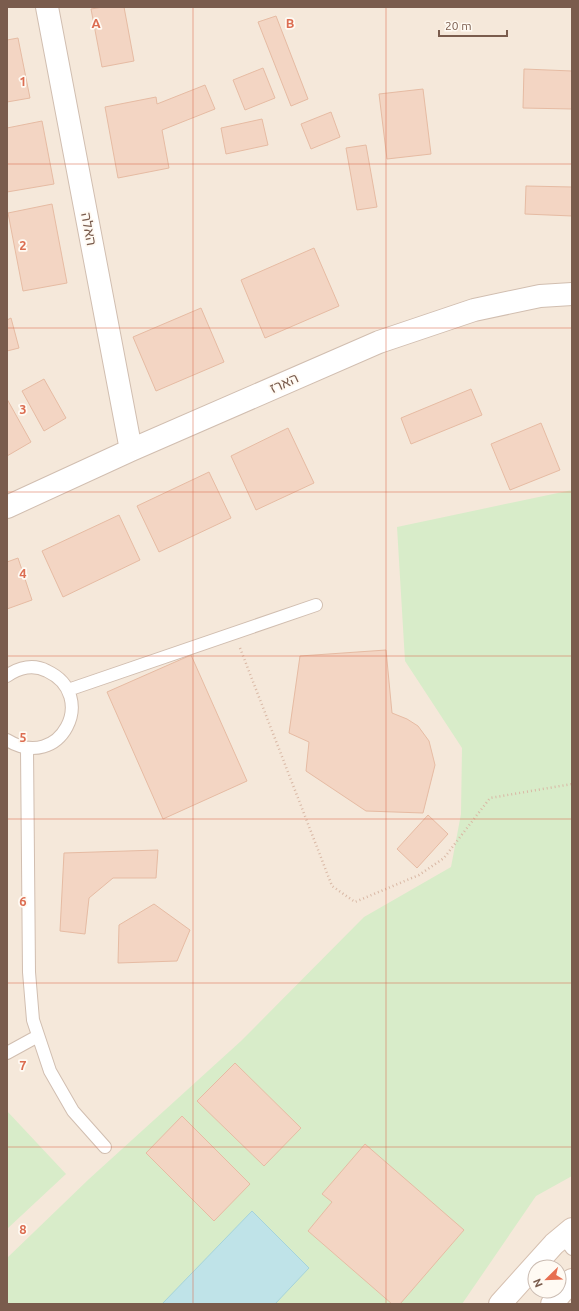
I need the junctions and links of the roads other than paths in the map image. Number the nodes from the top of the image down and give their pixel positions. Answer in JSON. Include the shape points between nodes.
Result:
{"nodes":[{"id":1,"x":47,"y":7,"type":"edge"},
{"id":2,"x":572,"y":294,"type":"edge"},
{"id":3,"x":131,"y":450,"type":"junction"},
{"id":4,"x":7,"y":507,"type":"edge"},
{"id":5,"x":316,"y":605,"type":"dead end"},
{"id":6,"x":7,"y":676,"type":"edge"},
{"id":7,"x":68,"y":690,"type":"junction"},
{"id":8,"x":7,"y":740,"type":"edge"},
{"id":9,"x":27,"y":749,"type":"junction"},
{"id":10,"x":38,"y":1036,"type":"junction"},
{"id":11,"x":7,"y":1053,"type":"edge"},
{"id":12,"x":105,"y":1147,"type":"dead end"},
{"id":13,"x":569,"y":1238,"type":"edge"},
{"id":14,"x":572,"y":1280,"type":"edge"},
{"id":15,"x":500,"y":1304,"type":"edge"},
{"id":16,"x":552,"y":1304,"type":"edge"}],
"edges":[{"from":1,"to":3,"type":"street","name":"האלה"},
{"from":2,"to":3,"type":"street","name":"הארז","via":[[540,296],[474,310],[379,342]]},
{"from":3,"to":4,"type":"street","name":"הארז"},
{"from":5,"to":7,"type":"lane"},
{"from":6,"to":7,"type":"lane","via":[[22,668],[43,669],[57,677]]},
{"from":7,"to":9,"type":"lane","via":[[72,711],[65,731],[48,745]]},
{"from":8,"to":9,"type":"lane"},
{"from":9,"to":10,"type":"lane","via":[[29,972],[33,1020]]},
{"from":10,"to":11,"type":"lane"},
{"from":10,"to":12,"type":"lane","via":[[50,1071],[73,1111]]},
{"from":13,"to":15,"type":"street","via":[[549,1249]]},
{"from":14,"to":16,"type":"street"}]}
